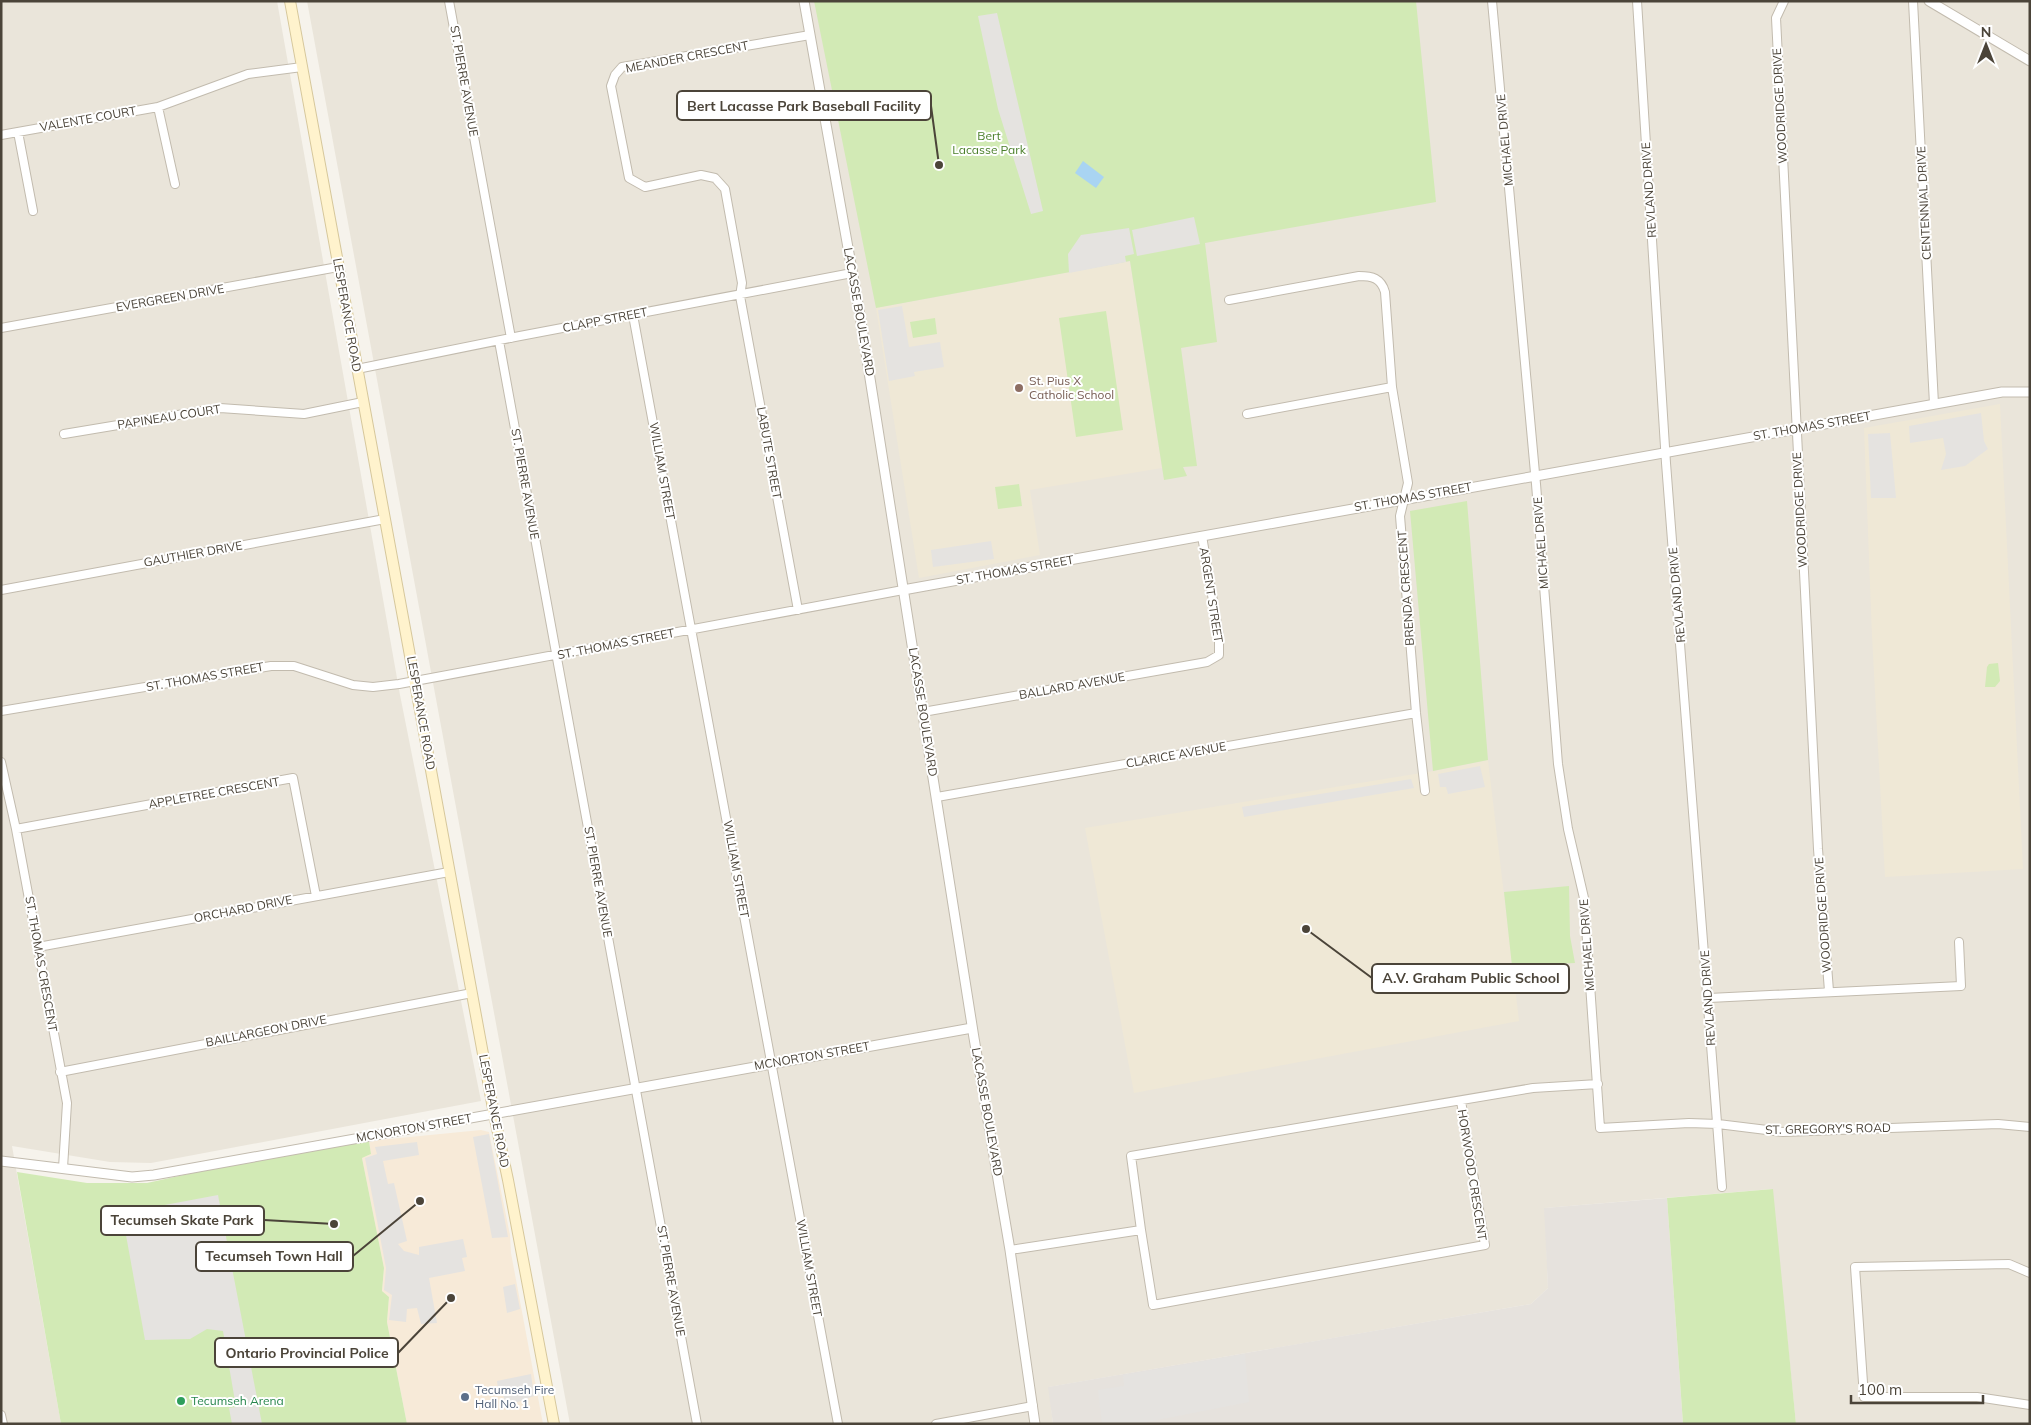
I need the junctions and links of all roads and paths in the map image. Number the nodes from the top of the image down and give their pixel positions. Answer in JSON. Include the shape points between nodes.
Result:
{"nodes":[{"id":1,"x":290,"y":1,"type":"edge"},
{"id":2,"x":449,"y":1,"type":"edge"},
{"id":3,"x":804,"y":1,"type":"edge"},
{"id":4,"x":1492,"y":1,"type":"edge"},
{"id":5,"x":1637,"y":1,"type":"edge"},
{"id":6,"x":1784,"y":1,"type":"edge"},
{"id":7,"x":1913,"y":1,"type":"edge"},
{"id":8,"x":1929,"y":1,"type":"edge"},
{"id":9,"x":810,"y":35,"type":"junction"},
{"id":10,"x":2030,"y":61,"type":"edge"},
{"id":11,"x":302,"y":67,"type":"junction"},
{"id":12,"x":158,"y":107,"type":"junction"},
{"id":13,"x":18,"y":132,"type":"junction"},
{"id":14,"x":1,"y":135,"type":"edge"},
{"id":15,"x":175,"y":184,"type":"dead end"},
{"id":16,"x":33,"y":211,"type":"dead end"},
{"id":17,"x":338,"y":268,"type":"junction"},
{"id":18,"x":852,"y":273,"type":"junction"},
{"id":19,"x":740,"y":296,"type":"junction"},
{"id":20,"x":1229,"y":300,"type":"dead end"},
{"id":21,"x":633,"y":315,"type":"junction"},
{"id":22,"x":1,"y":328,"type":"edge"},
{"id":23,"x":511,"y":338,"type":"junction"},
{"id":24,"x":499,"y":341,"type":"junction"},
{"id":25,"x":357,"y":370,"type":"junction"},
{"id":26,"x":1392,"y":387,"type":"junction"},
{"id":27,"x":2030,"y":392,"type":"edge"},
{"id":28,"x":363,"y":402,"type":"junction"},
{"id":29,"x":1934,"y":404,"type":"junction"},
{"id":30,"x":1247,"y":414,"type":"dead end"},
{"id":31,"x":1796,"y":429,"type":"junction"},
{"id":32,"x":64,"y":434,"type":"dead end"},
{"id":33,"x":1666,"y":452,"type":"junction"},
{"id":34,"x":1536,"y":475,"type":"junction"},
{"id":35,"x":1404,"y":499,"type":"junction"},
{"id":36,"x":385,"y":518,"type":"junction"},
{"id":37,"x":1202,"y":536,"type":"junction"},
{"id":38,"x":1,"y":590,"type":"edge"},
{"id":39,"x":904,"y":590,"type":"junction"},
{"id":40,"x":798,"y":610,"type":"junction"},
{"id":41,"x":691,"y":630,"type":"junction"},
{"id":42,"x":1219,"y":655,"type":"joint"},
{"id":43,"x":556,"y":656,"type":"junction"},
{"id":44,"x":416,"y":681,"type":"junction"},
{"id":45,"x":1,"y":711,"type":"edge"},
{"id":46,"x":923,"y":712,"type":"junction"},
{"id":47,"x":1416,"y":713,"type":"junction"},
{"id":48,"x":1,"y":762,"type":"edge"},
{"id":49,"x":1425,"y":791,"type":"dead end"},
{"id":50,"x":937,"y":796,"type":"junction"},
{"id":51,"x":16,"y":829,"type":"junction"},
{"id":52,"x":449,"y":872,"type":"junction"},
{"id":53,"x":316,"y":896,"type":"junction"},
{"id":54,"x":1959,"y":942,"type":"dead end"},
{"id":55,"x":38,"y":947,"type":"junction"},
{"id":56,"x":1829,"y":991,"type":"junction"},
{"id":57,"x":472,"y":992,"type":"junction"},
{"id":58,"x":1708,"y":998,"type":"junction"},
{"id":59,"x":972,"y":1028,"type":"junction"},
{"id":60,"x":771,"y":1063,"type":"junction"},
{"id":61,"x":60,"y":1072,"type":"junction"},
{"id":62,"x":1598,"y":1084,"type":"junction"},
{"id":63,"x":636,"y":1088,"type":"junction"},
{"id":64,"x":1460,"y":1101,"type":"junction"},
{"id":65,"x":494,"y":1114,"type":"junction"},
{"id":66,"x":1718,"y":1124,"type":"junction"},
{"id":67,"x":2030,"y":1127,"type":"edge"},
{"id":68,"x":1,"y":1161,"type":"edge"},
{"id":69,"x":63,"y":1168,"type":"junction"},
{"id":70,"x":1722,"y":1187,"type":"dead end"},
{"id":71,"x":1141,"y":1230,"type":"junction"},
{"id":72,"x":1010,"y":1250,"type":"junction"},
{"id":73,"x":2030,"y":1273,"type":"edge"},
{"id":74,"x":2030,"y":1405,"type":"edge"},
{"id":75,"x":1033,"y":1406,"type":"junction"},
{"id":76,"x":1,"y":1414,"type":"edge"},
{"id":77,"x":3,"y":1424,"type":"edge"},
{"id":78,"x":554,"y":1424,"type":"edge"},
{"id":79,"x":697,"y":1424,"type":"edge"},
{"id":80,"x":838,"y":1424,"type":"edge"},
{"id":81,"x":936,"y":1424,"type":"edge"},
{"id":82,"x":1036,"y":1424,"type":"edge"}],
"edges":[{"from":1,"to":11,"type":"main road","name":"LESPERANCE ROAD"},
{"from":2,"to":23,"type":"street","name":"ST. PIERRE AVENUE"},
{"from":3,"to":9,"type":"street","name":"LACASSE BOULEVARD"},
{"from":4,"to":34,"type":"street","name":"MICHAEL DRIVE"},
{"from":5,"to":33,"type":"street","name":"REVLAND DRIVE"},
{"from":6,"to":31,"type":"street","name":"WOODRIDGE DRIVE","via":[[1776,18]]},
{"from":7,"to":29,"type":"street","name":"CENTENNIAL DRIVE"},
{"from":8,"to":10,"type":"street"},
{"from":9,"to":18,"type":"street","name":"LACASSE BOULEVARD"},
{"from":9,"to":19,"type":"street","name":"MEANDER CRESCENT","via":[[622,67],[611,86],[629,178],[645,187],[701,175],[715,178],[725,189],[742,283]]},
{"from":11,"to":12,"type":"street","name":"VALENTE COURT","via":[[248,74]]},
{"from":11,"to":17,"type":"main road","name":"LESPERANCE ROAD"},
{"from":12,"to":13,"type":"street","name":"VALENTE COURT"},
{"from":12,"to":15,"type":"street"},
{"from":13,"to":14,"type":"street","name":"VALENTE COURT"},
{"from":13,"to":16,"type":"street"},
{"from":17,"to":22,"type":"street","name":"EVERGREEN DRIVE"},
{"from":17,"to":25,"type":"main road","name":"LESPERANCE ROAD"},
{"from":18,"to":19,"type":"street","name":"CLAPP STREET"},
{"from":18,"to":39,"type":"street","name":"LACASSE BOULEVARD"},
{"from":19,"to":21,"type":"street","name":"CLAPP STREET"},
{"from":19,"to":40,"type":"street","name":"LABUTE STREET"},
{"from":20,"to":26,"type":"street","name":"BRENDA CRESCENT","via":[[1359,276],[1377,279],[1385,292]]},
{"from":21,"to":23,"type":"street","name":"CLAPP STREET"},
{"from":21,"to":41,"type":"street","name":"WILLIAM STREET"},
{"from":23,"to":24,"type":"street","name":"CLAPP STREET"},
{"from":24,"to":25,"type":"street","name":"CLAPP STREET"},
{"from":24,"to":43,"type":"street","name":"ST. PIERRE AVENUE"},
{"from":25,"to":28,"type":"main road","name":"LESPERANCE ROAD"},
{"from":26,"to":30,"type":"street"},
{"from":26,"to":35,"type":"street","name":"BRENDA CRESCENT","via":[[1408,483]]},
{"from":27,"to":29,"type":"street","name":"ST. THOMAS STREET","via":[[2002,392]]},
{"from":28,"to":32,"type":"street","name":"PAPINEAU COURT","via":[[304,414],[220,408]]},
{"from":28,"to":36,"type":"main road","name":"LESPERANCE ROAD"},
{"from":29,"to":31,"type":"street","name":"ST. THOMAS STREET"},
{"from":31,"to":33,"type":"street","name":"ST. THOMAS STREET"},
{"from":31,"to":56,"type":"street","name":"WOODRIDGE DRIVE","via":[[1817,839]]},
{"from":33,"to":34,"type":"street","name":"ST. THOMAS STREET"},
{"from":33,"to":58,"type":"street","name":"REVLAND DRIVE"},
{"from":34,"to":35,"type":"street","name":"ST. THOMAS STREET"},
{"from":34,"to":62,"type":"street","name":"MICHAEL DRIVE","via":[[1558,764],[1568,829],[1584,898]]},
{"from":35,"to":37,"type":"street","name":"ST. THOMAS STREET"},
{"from":35,"to":47,"type":"street","name":"BRENDA CRESCENT","via":[[1400,516]]},
{"from":36,"to":38,"type":"street","name":"GAUTHIER DRIVE"},
{"from":36,"to":44,"type":"main road","name":"LESPERANCE ROAD"},
{"from":37,"to":39,"type":"street","name":"ST. THOMAS STREET"},
{"from":37,"to":42,"type":"street","name":"ARGENT STREET","via":[[1219,636]]},
{"from":39,"to":40,"type":"street","name":"ST. THOMAS STREET"},
{"from":39,"to":46,"type":"street","name":"LACASSE BOULEVARD"},
{"from":40,"to":41,"type":"street","name":"ST. THOMAS STREET"},
{"from":41,"to":43,"type":"street","name":"ST. THOMAS STREET"},
{"from":41,"to":60,"type":"street","name":"WILLIAM STREET"},
{"from":42,"to":46,"type":"street","name":"BALLARD AVENUE","via":[[1207,662]]},
{"from":43,"to":44,"type":"street","name":"ST. THOMAS STREET"},
{"from":43,"to":63,"type":"street","name":"ST. PIERRE AVENUE"},
{"from":44,"to":45,"type":"street","name":"ST. THOMAS STREET","via":[[363,686],[294,666],[271,666]]},
{"from":44,"to":52,"type":"main road","name":"LESPERANCE ROAD"},
{"from":46,"to":50,"type":"street","name":"LACASSE BOULEVARD"},
{"from":47,"to":49,"type":"street","name":"BRENDA CRESCENT"},
{"from":47,"to":50,"type":"street","name":"CLARICE AVENUE"},
{"from":48,"to":51,"type":"street","name":"ST. THOMAS CRESCENT"},
{"from":50,"to":59,"type":"street","name":"LACASSE BOULEVARD"},
{"from":51,"to":53,"type":"street","name":"APPLETREE CRESCENT","via":[[294,778]]},
{"from":51,"to":55,"type":"street","name":"ST. THOMAS CRESCENT"},
{"from":52,"to":53,"type":"street","name":"ORCHARD DRIVE"},
{"from":52,"to":57,"type":"main road","name":"LESPERANCE ROAD"},
{"from":53,"to":55,"type":"street","name":"ORCHARD DRIVE"},
{"from":54,"to":56,"type":"street","via":[[1961,986]]},
{"from":55,"to":61,"type":"street","name":"ST. THOMAS CRESCENT"},
{"from":56,"to":58,"type":"street"},
{"from":57,"to":61,"type":"street","name":"BAILLARGEON DRIVE"},
{"from":57,"to":65,"type":"main road","name":"LESPERANCE ROAD"},
{"from":58,"to":66,"type":"street","name":"REVLAND DRIVE"},
{"from":59,"to":60,"type":"street","name":"MCNORTON STREET"},
{"from":59,"to":72,"type":"street","name":"LACASSE BOULEVARD"},
{"from":60,"to":63,"type":"street","name":"MCNORTON STREET"},
{"from":60,"to":80,"type":"street","name":"WILLIAM STREET"},
{"from":61,"to":69,"type":"street","name":"ST. THOMAS CRESCENT","via":[[67,1102]]},
{"from":62,"to":64,"type":"street","via":[[1533,1088]]},
{"from":62,"to":66,"type":"street","name":"ST. GREGORY'S ROAD","via":[[1600,1128]]},
{"from":63,"to":65,"type":"street","name":"MCNORTON STREET"},
{"from":63,"to":79,"type":"street","name":"ST. PIERRE AVENUE"},
{"from":64,"to":71,"type":"street","name":"HORWOOD CRESCENT","via":[[1131,1156]]},
{"from":64,"to":71,"type":"street","name":"HORWOOD CRESCENT","via":[[1485,1245],[1152,1306]]},
{"from":65,"to":69,"type":"street","name":"MCNORTON STREET","via":[[154,1175],[132,1177]]},
{"from":65,"to":78,"type":"main road","name":"LESPERANCE ROAD"},
{"from":66,"to":67,"type":"street","name":"ST. GREGORY'S ROAD","via":[[1782,1132],[1998,1124]]},
{"from":66,"to":70,"type":"street","name":"REVLAND DRIVE"},
{"from":68,"to":69,"type":"street","name":"MCNORTON STREET"},
{"from":71,"to":72,"type":"street"},
{"from":72,"to":75,"type":"street","name":"LACASSE BOULEVARD"},
{"from":73,"to":74,"type":"street","via":[[2009,1264],[1855,1267],[1864,1397],[1977,1397]]},
{"from":75,"to":81,"type":"street"},
{"from":75,"to":82,"type":"street","name":"LACASSE BOULEVARD"},
{"from":76,"to":77,"type":"street"}]}
